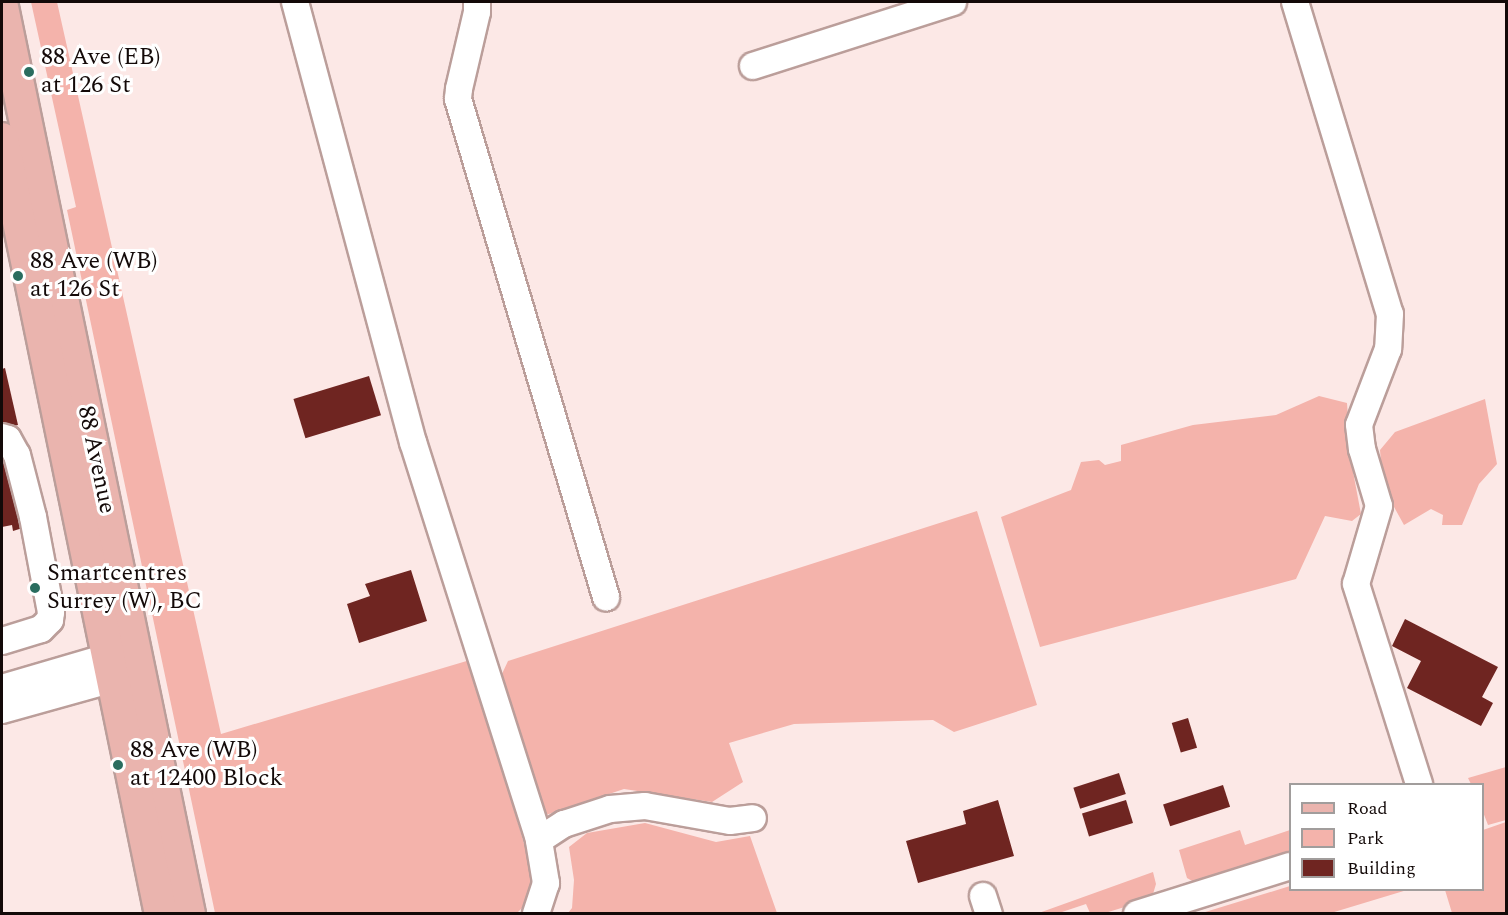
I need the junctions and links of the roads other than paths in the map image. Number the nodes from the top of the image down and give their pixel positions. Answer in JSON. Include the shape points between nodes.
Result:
{"nodes":[{"id":1,"x":294,"y":2,"type":"edge"},
{"id":2,"x":477,"y":2,"type":"edge"},
{"id":3,"x":953,"y":2,"type":"edge"},
{"id":4,"x":1294,"y":2,"type":"edge"},
{"id":5,"x":2,"y":7,"type":"edge"},
{"id":6,"x":753,"y":66,"type":"dead end"},
{"id":7,"x":2,"y":140,"type":"edge"},
{"id":8,"x":16,"y":178,"type":"edge"},
{"id":9,"x":2,"y":437,"type":"edge"},
{"id":10,"x":606,"y":597,"type":"dead end"},
{"id":11,"x":2,"y":640,"type":"edge"},
{"id":12,"x":124,"y":664,"type":"junction"},
{"id":13,"x":2,"y":688,"type":"edge"},
{"id":14,"x":2,"y":710,"type":"edge"},
{"id":15,"x":1419,"y":783,"type":"edge"},
{"id":16,"x":753,"y":818,"type":"dead end"},
{"id":17,"x":539,"y":840,"type":"junction"},
{"id":18,"x":1289,"y":867,"type":"edge"},
{"id":19,"x":161,"y":914,"type":"edge"},
{"id":20,"x":189,"y":914,"type":"edge"},
{"id":21,"x":536,"y":914,"type":"edge"},
{"id":22,"x":1137,"y":914,"type":"edge"}],
"edges":[{"from":1,"to":17,"type":"street","via":[[413,442]]},
{"from":2,"to":10,"type":"street","via":[[458,99]]},
{"from":3,"to":6,"type":"street"},
{"from":4,"to":15,"type":"street","via":[[1390,314],[1388,349],[1359,425],[1379,506],[1356,584]]},
{"from":5,"to":8,"type":"main road","name":"88 Avenue"},
{"from":7,"to":8,"type":"main road","name":"88 Avenue"},
{"from":8,"to":12,"type":"main road","name":"88 Avenue"},
{"from":9,"to":11,"type":"street","via":[[8,439],[17,455],[51,612],[50,620],[41,629]]},
{"from":12,"to":13,"type":"street"},
{"from":12,"to":14,"type":"street"},
{"from":12,"to":19,"type":"main road","name":"88 Avenue"},
{"from":12,"to":20,"type":"main road","name":"88 Avenue"},
{"from":16,"to":17,"type":"street","via":[[730,821],[645,806],[610,809],[564,824]]},
{"from":17,"to":21,"type":"street","via":[[546,882]]},
{"from":18,"to":22,"type":"street"}]}
